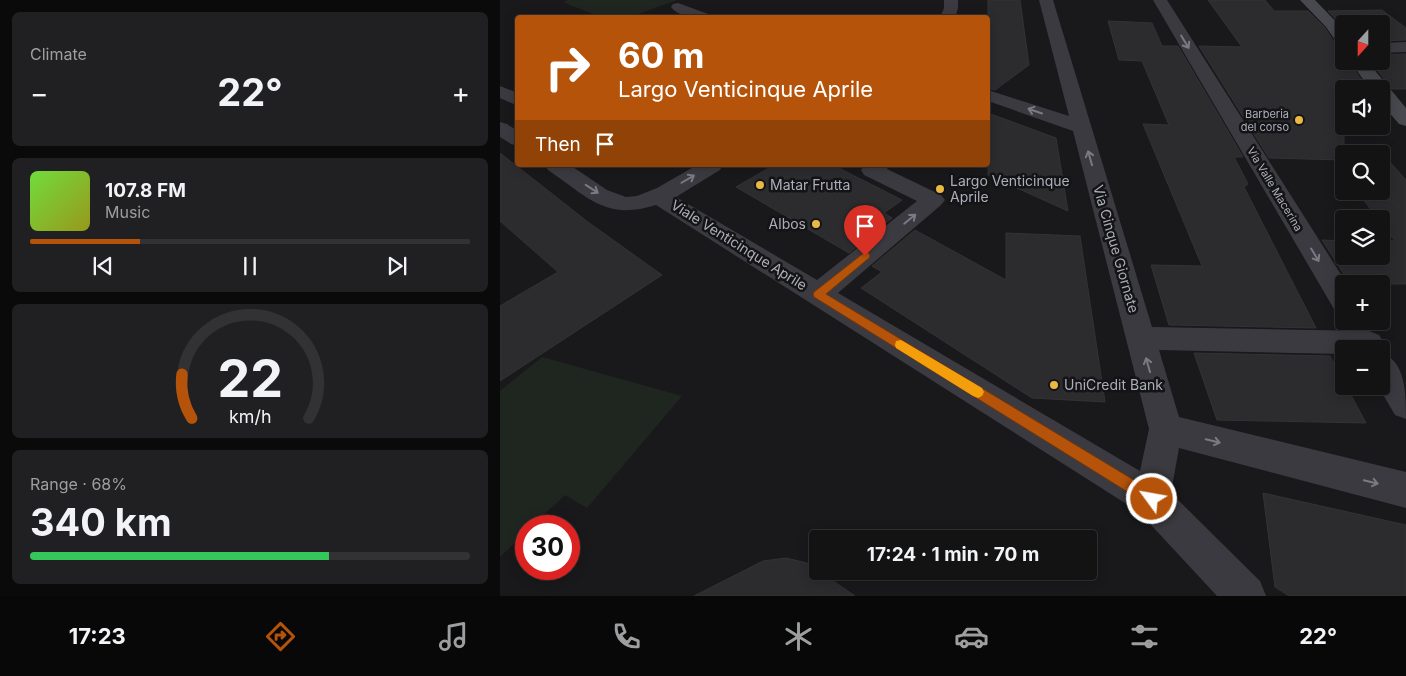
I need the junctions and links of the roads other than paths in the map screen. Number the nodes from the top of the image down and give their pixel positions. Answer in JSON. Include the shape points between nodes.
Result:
{"nodes":[{"id":1,"x":951,"y":0,"type":"edge"},
{"id":2,"x":1046,"y":0,"type":"edge"},
{"id":3,"x":1160,"y":0,"type":"edge"},
{"id":4,"x":1307,"y":0,"type":"edge"},
{"id":5,"x":678,"y":7,"type":"dead end"},
{"id":6,"x":698,"y":15,"type":"edge"},
{"id":7,"x":949,"y":15,"type":"edge"},
{"id":8,"x":1335,"y":30,"type":"edge"},
{"id":9,"x":1406,"y":47,"type":"edge"},
{"id":10,"x":1390,"y":48,"type":"edge"},
{"id":11,"x":1365,"y":70,"type":"edge"},
{"id":12,"x":1372,"y":80,"type":"edge"},
{"id":13,"x":500,"y":91,"type":"edge"},
{"id":14,"x":990,"y":96,"type":"edge"},
{"id":15,"x":515,"y":99,"type":"edge"},
{"id":16,"x":1390,"y":102,"type":"edge"},
{"id":17,"x":1406,"y":120,"type":"edge"},
{"id":18,"x":1081,"y":127,"type":"junction"},
{"id":19,"x":500,"y":128,"type":"edge"},
{"id":20,"x":515,"y":138,"type":"edge"},
{"id":21,"x":559,"y":167,"type":"edge"},
{"id":22,"x":709,"y":167,"type":"edge"},
{"id":23,"x":876,"y":167,"type":"edge"},
{"id":24,"x":658,"y":196,"type":"junction"},
{"id":25,"x":1335,"y":287,"type":"edge"},
{"id":26,"x":818,"y":294,"type":"junction"},
{"id":27,"x":1140,"y":338,"type":"junction"},
{"id":28,"x":1335,"y":343,"type":"edge"},
{"id":29,"x":1390,"y":379,"type":"edge"},
{"id":30,"x":1406,"y":405,"type":"edge"},
{"id":31,"x":1166,"y":429,"type":"junction"},
{"id":32,"x":1406,"y":490,"type":"edge"},
{"id":33,"x":1152,"y":499,"type":"junction"},
{"id":34,"x":1245,"y":596,"type":"edge"}],
"edges":[{"from":1,"to":7,"type":"street"},
{"from":2,"to":18,"type":"street","name":"Via Cinque Giornate"},
{"from":3,"to":25,"type":"street","name":"Via Valle Macerina","one_way":true},
{"from":4,"to":8,"type":"main road"},
{"from":5,"to":6,"type":"street"},
{"from":9,"to":10,"type":"street"},
{"from":11,"to":12,"type":"main road"},
{"from":13,"to":15,"type":"street"},
{"from":18,"to":14,"type":"street","one_way":true},
{"from":16,"to":17,"type":"main road"},
{"from":27,"to":18,"type":"street","name":"Via Cinque Giornate","one_way":true},
{"from":19,"to":20,"type":"street"},
{"from":21,"to":24,"type":"street","one_way":true,"via":[[610,200],[630,205]]},
{"from":24,"to":22,"type":"street","one_way":true},
{"from":26,"to":23,"type":"street","one_way":true,"via":[[933,200],[872,170]]},
{"from":24,"to":26,"type":"street","name":"Viale Venticinque Aprile"},
{"from":26,"to":33,"type":"street","name":"Viale Venticinque Aprile"},
{"from":27,"to":28,"type":"street"},
{"from":31,"to":27,"type":"street","name":"Via Cinque Giornate","one_way":true},
{"from":29,"to":30,"type":"street"},
{"from":31,"to":32,"type":"street","one_way":true},
{"from":31,"to":33,"type":"street","name":"Via Cinque Giornate"},
{"from":33,"to":34,"type":"street","name":"Viale Venticinque Aprile"}]}
